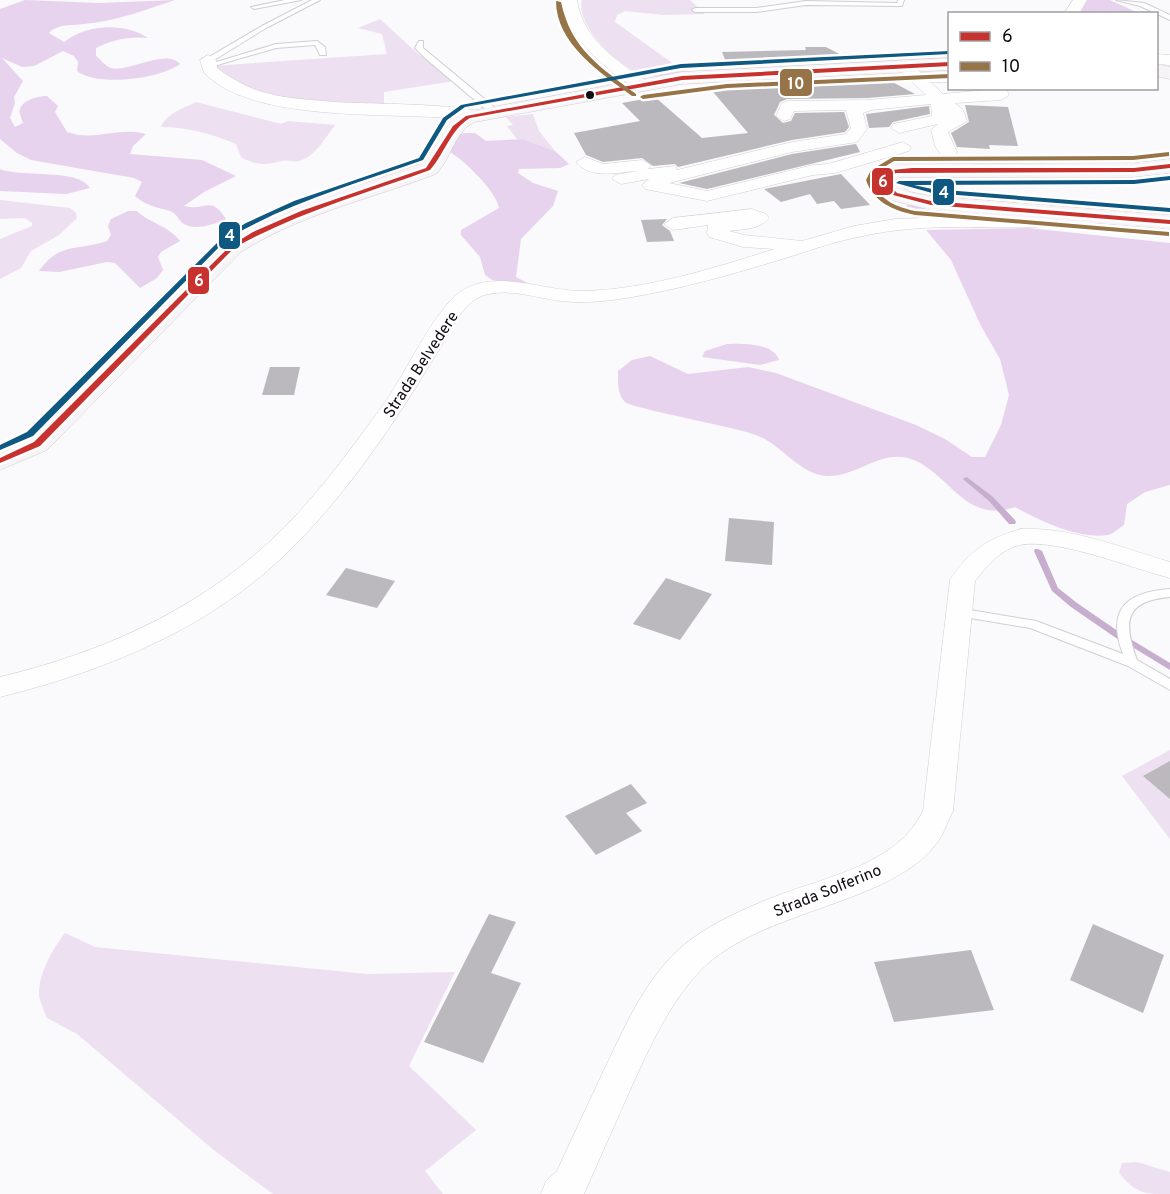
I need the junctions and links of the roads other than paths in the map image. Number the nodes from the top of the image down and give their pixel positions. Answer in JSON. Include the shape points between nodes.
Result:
{"nodes":[{"id":1,"x":298,"y":0,"type":"edge"},
{"id":2,"x":317,"y":0,"type":"edge"},
{"id":3,"x":570,"y":0,"type":"edge"},
{"id":4,"x":901,"y":0,"type":"edge"},
{"id":5,"x":1119,"y":0,"type":"edge"},
{"id":6,"x":254,"y":7,"type":"dead end"},
{"id":7,"x":695,"y":10,"type":"dead end"},
{"id":8,"x":1170,"y":18,"type":"edge"},
{"id":9,"x":421,"y":42,"type":"dead end"},
{"id":10,"x":322,"y":53,"type":"dead end"},
{"id":11,"x":207,"y":63,"type":"junction"},
{"id":12,"x":948,"y":64,"type":"edge"},
{"id":13,"x":909,"y":72,"type":"junction"},
{"id":14,"x":948,"y":77,"type":"edge"},
{"id":15,"x":641,"y":85,"type":"junction"},
{"id":16,"x":1000,"y":92,"type":"edge"},
{"id":17,"x":939,"y":99,"type":"junction"},
{"id":18,"x":868,"y":105,"type":"junction"},
{"id":19,"x":485,"y":113,"type":"junction"},
{"id":20,"x":784,"y":116,"type":"dead end"},
{"id":21,"x":899,"y":128,"type":"dead end"},
{"id":22,"x":792,"y":147,"type":"junction"},
{"id":23,"x":903,"y":147,"type":"dead end"},
{"id":24,"x":737,"y":152,"type":"junction"},
{"id":25,"x":948,"y":152,"type":"dead end"},
{"id":26,"x":585,"y":162,"type":"dead end"},
{"id":27,"x":1170,"y":166,"type":"edge"},
{"id":28,"x":621,"y":179,"type":"dead end"},
{"id":29,"x":1100,"y":216,"type":"junction"},
{"id":30,"x":1170,"y":222,"type":"edge"},
{"id":31,"x":673,"y":224,"type":"dead end"},
{"id":32,"x":801,"y":248,"type":"junction"},
{"id":33,"x":0,"y":461,"type":"edge"},
{"id":34,"x":1170,"y":570,"type":"edge"},
{"id":35,"x":1170,"y":593,"type":"edge"},
{"id":36,"x":958,"y":612,"type":"junction"},
{"id":37,"x":1132,"y":663,"type":"junction"},
{"id":38,"x":1170,"y":685,"type":"edge"},
{"id":39,"x":0,"y":687,"type":"edge"},
{"id":40,"x":559,"y":1194,"type":"edge"}],
"edges":[{"from":1,"to":6,"type":"lane"},
{"from":2,"to":11,"type":"lane"},
{"from":3,"to":15,"type":"street","via":[[570,11],[588,41]]},
{"from":4,"to":7,"type":"lane","via":[[900,5],[806,3],[756,10]]},
{"from":5,"to":8,"type":"lane","via":[[1142,4]]},
{"from":9,"to":19,"type":"lane","via":[[419,48],[426,56],[466,85]]},
{"from":10,"to":11,"type":"lane","via":[[317,43],[276,46]]},
{"from":11,"to":19,"type":"street","via":[[224,83],[247,92],[311,105]]},
{"from":12,"to":13,"type":"main road"},
{"from":13,"to":14,"type":"street"},
{"from":13,"to":15,"type":"main road","via":[[726,74]]},
{"from":13,"to":17,"type":"street"},
{"from":15,"to":19,"type":"main road"},
{"from":16,"to":17,"type":"street"},
{"from":17,"to":18,"type":"street"},
{"from":17,"to":21,"type":"street","via":[[940,118]]},
{"from":17,"to":25,"type":"street","via":[[955,110],[959,121],[939,130]]},
{"from":18,"to":20,"type":"street","via":[[788,106]]},
{"from":18,"to":22,"type":"street","via":[[854,111],[859,129],[850,138]]},
{"from":19,"to":33,"type":"main road","via":[[459,122],[451,131],[440,159],[428,169],[304,209],[240,242],[38,444]]},
{"from":22,"to":23,"type":"street","via":[[651,185],[707,196],[829,169]]},
{"from":22,"to":24,"type":"street"},
{"from":24,"to":26,"type":"street","via":[[601,169]]},
{"from":24,"to":28,"type":"street"},
{"from":27,"to":29,"type":"main road","via":[[1134,170],[912,170],[894,171],[880,180],[894,194],[931,203]]},
{"from":29,"to":30,"type":"main road"},
{"from":29,"to":32,"type":"street","name":"Strada Belvedere","via":[[1034,222],[902,224]]},
{"from":31,"to":32,"type":"street","via":[[752,214],[760,218],[716,227],[716,233],[743,241]]},
{"from":32,"to":39,"type":"street","name":"Strada Belvedere","via":[[713,273],[591,297],[497,287],[471,293],[458,304],[410,384],[342,477],[291,534],[241,579],[190,615],[136,642],[75,667]]},
{"from":34,"to":36,"type":"street","name":"Strada Solferino","via":[[1058,538],[1011,538],[990,547],[976,559],[963,580]]},
{"from":35,"to":37,"type":"lane","via":[[1148,593],[1125,610],[1122,635]]},
{"from":36,"to":37,"type":"lane","via":[[1032,624]]},
{"from":36,"to":40,"type":"street","name":"Strada Solferino","via":[[938,811],[928,832],[912,849],[873,875],[738,927],[691,959],[649,1011],[570,1184]]},
{"from":37,"to":38,"type":"lane"}]}
